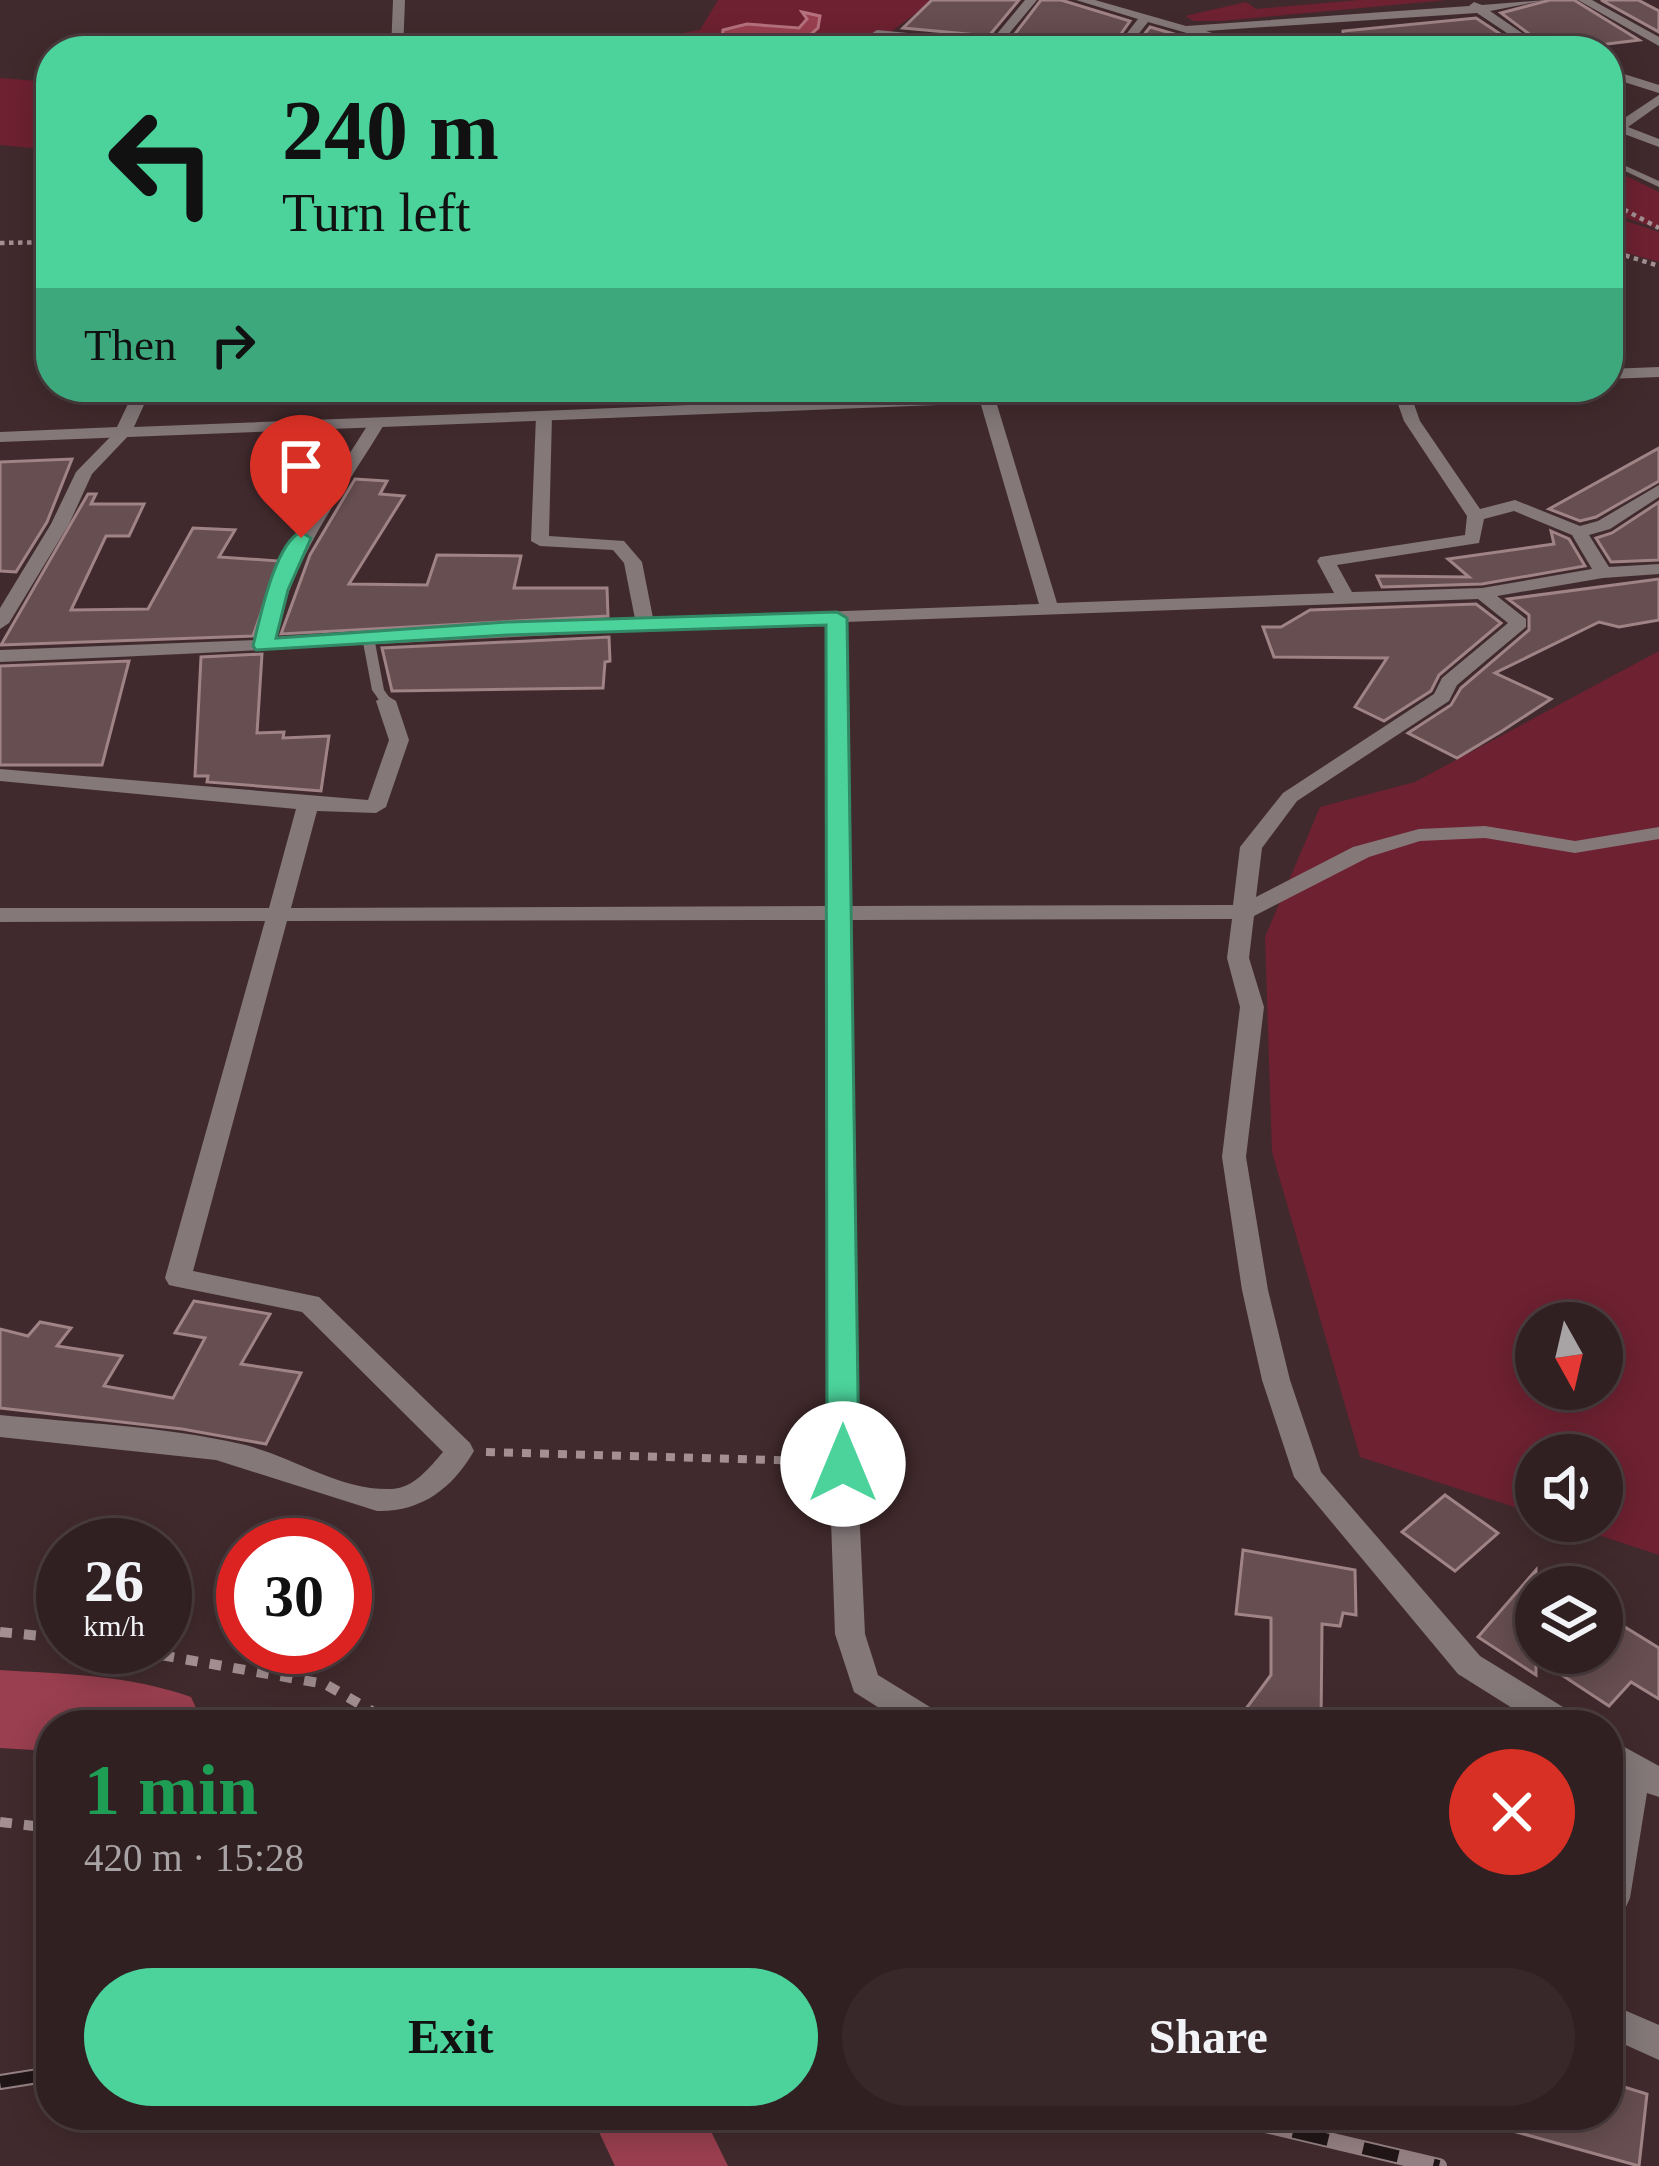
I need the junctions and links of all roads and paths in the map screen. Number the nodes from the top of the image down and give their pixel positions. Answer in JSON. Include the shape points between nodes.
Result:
{"nodes":[{"id":1,"x":399,"y":0,"type":"edge"},
{"id":2,"x":1031,"y":0,"type":"edge"},
{"id":3,"x":1082,"y":0,"type":"edge"},
{"id":4,"x":1466,"y":0,"type":"edge"},
{"id":5,"x":1540,"y":0,"type":"edge"},
{"id":6,"x":1584,"y":0,"type":"edge"},
{"id":7,"x":1479,"y":9,"type":"junction"},
{"id":8,"x":1144,"y":19,"type":"junction"},
{"id":9,"x":1186,"y":29,"type":"junction"},
{"id":10,"x":398,"y":36,"type":"edge"},
{"id":11,"x":1002,"y":36,"type":"edge"},
{"id":12,"x":1131,"y":36,"type":"edge"},
{"id":13,"x":1210,"y":36,"type":"edge"},
{"id":14,"x":1520,"y":36,"type":"edge"},
{"id":15,"x":1659,"y":42,"type":"edge"},
{"id":16,"x":1623,"y":78,"type":"edge"},
{"id":17,"x":1659,"y":89,"type":"edge"},
{"id":18,"x":1659,"y":99,"type":"edge"},
{"id":19,"x":1623,"y":123,"type":"edge"},
{"id":20,"x":1623,"y":128,"type":"edge"},
{"id":21,"x":1659,"y":143,"type":"edge"},
{"id":22,"x":1623,"y":167,"type":"edge"},
{"id":23,"x":1659,"y":184,"type":"edge"},
{"id":24,"x":1623,"y":209,"type":"edge"},
{"id":25,"x":1659,"y":228,"type":"edge"},
{"id":26,"x":36,"y":242,"type":"edge"},
{"id":27,"x":0,"y":243,"type":"edge"},
{"id":28,"x":1623,"y":255,"type":"edge"},
{"id":29,"x":1659,"y":266,"type":"edge"},
{"id":30,"x":1659,"y":372,"type":"edge"},
{"id":31,"x":1623,"y":373,"type":"edge"},
{"id":32,"x":137,"y":402,"type":"edge"},
{"id":33,"x":889,"y":402,"type":"edge"},
{"id":34,"x":988,"y":402,"type":"edge"},
{"id":35,"x":1405,"y":402,"type":"edge"},
{"id":36,"x":544,"y":416,"type":"junction"},
{"id":37,"x":377,"y":423,"type":"junction"},
{"id":38,"x":123,"y":433,"type":"junction"},
{"id":39,"x":0,"y":437,"type":"edge"},
{"id":40,"x":1659,"y":490,"type":"edge"},
{"id":41,"x":1476,"y":516,"type":"junction"},
{"id":42,"x":1580,"y":532,"type":"junction"},
{"id":43,"x":1659,"y":569,"type":"edge"},
{"id":44,"x":1603,"y":573,"type":"junction"},
{"id":45,"x":1482,"y":593,"type":"junction"},
{"id":46,"x":1345,"y":596,"type":"junction"},
{"id":47,"x":1049,"y":608,"type":"junction"},
{"id":48,"x":837,"y":618,"type":"junction"},
{"id":49,"x":0,"y":623,"type":"edge"},
{"id":50,"x":645,"y":625,"type":"junction"},
{"id":51,"x":368,"y":637,"type":"junction"},
{"id":52,"x":264,"y":646,"type":"junction"},
{"id":53,"x":0,"y":656,"type":"edge"},
{"id":54,"x":386,"y":700,"type":"joint"},
{"id":55,"x":0,"y":776,"type":"edge"},
{"id":56,"x":308,"y":804,"type":"junction"},
{"id":57,"x":1659,"y":833,"type":"edge"},
{"id":58,"x":841,"y":913,"type":"junction"},
{"id":59,"x":1244,"y":913,"type":"junction"},
{"id":60,"x":0,"y":915,"type":"edge"},
{"id":61,"x":275,"y":918,"type":"junction"},
{"id":62,"x":0,"y":1426,"type":"edge"},
{"id":63,"x":460,"y":1451,"type":"junction"},
{"id":64,"x":843,"y":1464,"type":"junction"},
{"id":65,"x":0,"y":1632,"type":"edge"},
{"id":66,"x":36,"y":1635,"type":"edge"},
{"id":67,"x":192,"y":1661,"type":"edge"},
{"id":68,"x":370,"y":1710,"type":"edge"},
{"id":69,"x":908,"y":1710,"type":"edge"},
{"id":70,"x":1541,"y":1710,"type":"edge"},
{"id":71,"x":1634,"y":1768,"type":"edge"},
{"id":72,"x":0,"y":1822,"type":"edge"},
{"id":73,"x":36,"y":1826,"type":"edge"},
{"id":74,"x":1623,"y":1836,"type":"edge"},
{"id":75,"x":1623,"y":2026,"type":"edge"},
{"id":76,"x":1659,"y":2042,"type":"edge"}],
"edges":[{"from":1,"to":10,"type":"street"},
{"from":2,"to":11,"type":"street"},
{"from":3,"to":8,"type":"street"},
{"from":4,"to":7,"type":"street"},
{"from":5,"to":7,"type":"street"},
{"from":6,"to":15,"type":"street"},
{"from":7,"to":9,"type":"street"},
{"from":7,"to":14,"type":"street"},
{"from":8,"to":9,"type":"street"},
{"from":8,"to":12,"type":"street"},
{"from":9,"to":13,"type":"street"},
{"from":16,"to":17,"type":"street"},
{"from":18,"to":19,"type":"street"},
{"from":20,"to":21,"type":"street"},
{"from":22,"to":23,"type":"lane"},
{"from":24,"to":25,"type":"path"},
{"from":26,"to":27,"type":"path"},
{"from":28,"to":29,"type":"path"},
{"from":30,"to":31,"type":"street"},
{"from":32,"to":38,"type":"street"},
{"from":33,"to":36,"type":"street"},
{"from":34,"to":47,"type":"street"},
{"from":35,"to":41,"type":"street"},
{"from":36,"to":37,"type":"street"},
{"from":36,"to":50,"type":"street","via":[[540,541],[618,545],[633,562]]},
{"from":37,"to":38,"type":"street"},
{"from":37,"to":52,"type":"street","via":[[301,538]]},
{"from":38,"to":39,"type":"street"},
{"from":38,"to":49,"type":"street","via":[[84,472]]},
{"from":40,"to":42,"type":"street"},
{"from":41,"to":42,"type":"street","via":[[1515,505]]},
{"from":41,"to":46,"type":"street","via":[[1473,539],[1326,561]]},
{"from":42,"to":44,"type":"street"},
{"from":43,"to":44,"type":"street"},
{"from":44,"to":45,"type":"street"},
{"from":45,"to":46,"type":"street"},
{"from":45,"to":59,"type":"street","via":[[1519,623],[1442,697],[1290,797],[1251,847]]},
{"from":46,"to":47,"type":"street"},
{"from":47,"to":48,"type":"street"},
{"from":48,"to":50,"type":"street"},
{"from":48,"to":58,"type":"street"},
{"from":50,"to":51,"type":"street"},
{"from":51,"to":52,"type":"street"},
{"from":51,"to":54,"type":"lane"},
{"from":52,"to":53,"type":"street"},
{"from":54,"to":56,"type":"street","via":[[399,740],[376,807]]},
{"from":55,"to":56,"type":"street"},
{"from":56,"to":61,"type":"street"},
{"from":57,"to":59,"type":"street","via":[[1575,847],[1485,832],[1419,835],[1361,852]]},
{"from":58,"to":59,"type":"street"},
{"from":58,"to":61,"type":"street"},
{"from":58,"to":64,"type":"street"},
{"from":59,"to":70,"type":"street","via":[[1238,958],[1252,1007],[1234,1157],[1276,1381],[1309,1477],[1469,1665]]},
{"from":60,"to":61,"type":"street"},
{"from":61,"to":63,"type":"street","via":[[178,1278],[310,1304]]},
{"from":62,"to":63,"type":"street","via":[[250,1456],[392,1501],[426,1488]]},
{"from":63,"to":64,"type":"path"},
{"from":64,"to":69,"type":"street","via":[[850,1634],[865,1683]]},
{"from":65,"to":66,"type":"path"},
{"from":67,"to":68,"type":"path","via":[[326,1684]]},
{"from":71,"to":74,"type":"street"},
{"from":72,"to":73,"type":"path"},
{"from":75,"to":76,"type":"street"}]}
